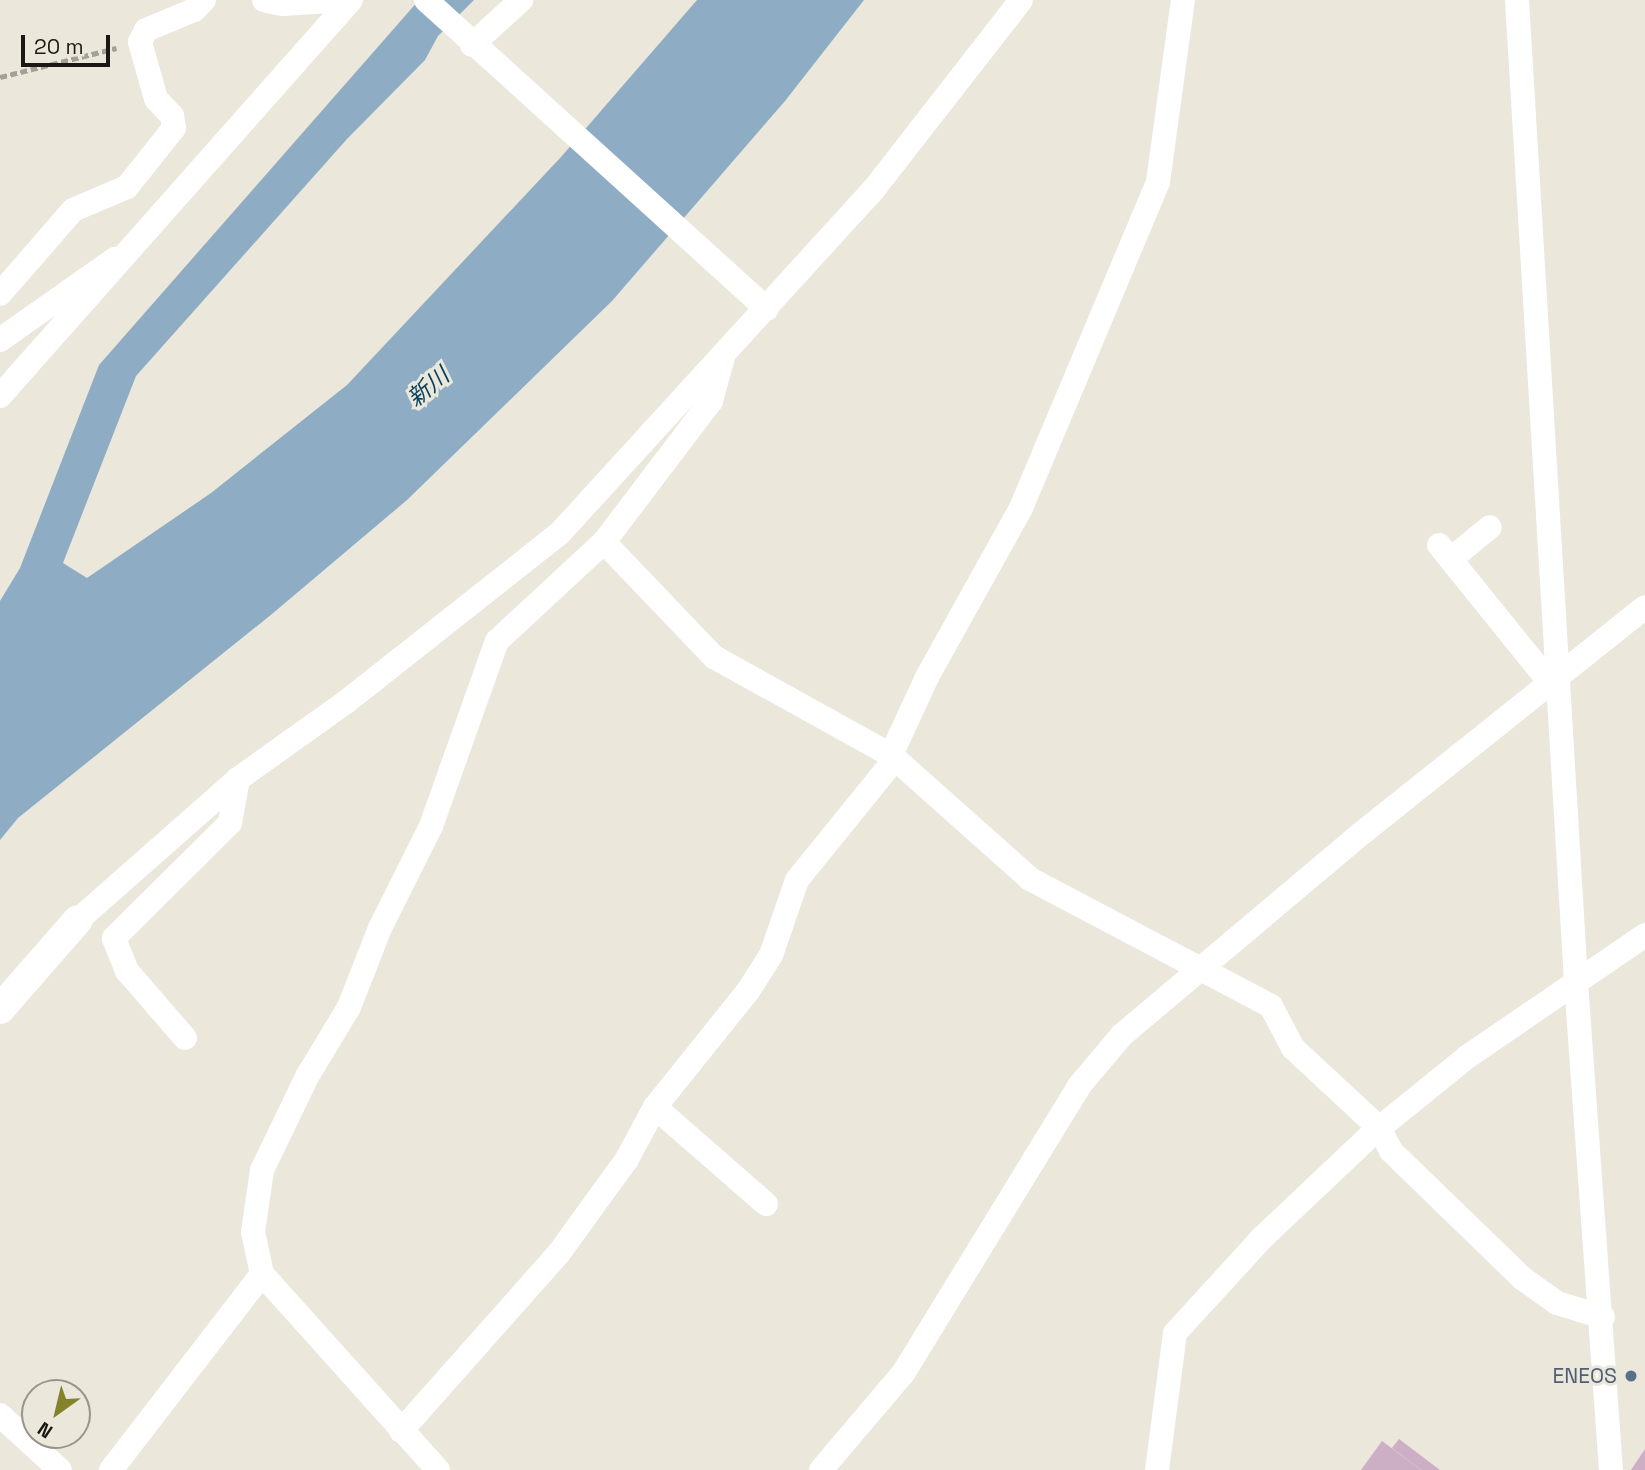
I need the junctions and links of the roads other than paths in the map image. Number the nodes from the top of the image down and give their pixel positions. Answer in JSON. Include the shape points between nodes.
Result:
{"nodes":[{"id":1,"x":204,"y":0,"type":"edge"},
{"id":2,"x":264,"y":0,"type":"edge"},
{"id":3,"x":350,"y":0,"type":"edge"},
{"id":4,"x":426,"y":0,"type":"edge"},
{"id":5,"x":521,"y":0,"type":"edge"},
{"id":6,"x":1021,"y":0,"type":"edge"},
{"id":7,"x":1183,"y":0,"type":"edge"},
{"id":8,"x":1517,"y":0,"type":"edge"},
{"id":9,"x":473,"y":46,"type":"junction"},
{"id":10,"x":131,"y":251,"type":"junction"},
{"id":11,"x":0,"y":294,"type":"edge"},
{"id":12,"x":767,"y":309,"type":"junction"},
{"id":13,"x":0,"y":341,"type":"edge"},
{"id":14,"x":723,"y":356,"type":"junction"},
{"id":15,"x":0,"y":396,"type":"edge"},
{"id":16,"x":1490,"y":527,"type":"dead end"},
{"id":17,"x":604,"y":542,"type":"junction"},
{"id":18,"x":1645,"y":607,"type":"edge"},
{"id":19,"x":1557,"y":682,"type":"junction"},
{"id":20,"x":893,"y":757,"type":"junction"},
{"id":21,"x":238,"y":779,"type":"junction"},
{"id":22,"x":78,"y":920,"type":"joint"},
{"id":23,"x":1645,"y":934,"type":"edge"},
{"id":24,"x":1200,"y":965,"type":"junction"},
{"id":25,"x":1576,"y":982,"type":"junction"},
{"id":26,"x":0,"y":1009,"type":"edge"},
{"id":27,"x":185,"y":1038,"type":"dead end"},
{"id":28,"x":655,"y":1107,"type":"junction"},
{"id":29,"x":1379,"y":1128,"type":"junction"},
{"id":30,"x":766,"y":1205,"type":"dead end"},
{"id":31,"x":262,"y":1274,"type":"junction"},
{"id":32,"x":1603,"y":1317,"type":"junction"},
{"id":33,"x":0,"y":1415,"type":"edge"},
{"id":34,"x":401,"y":1431,"type":"junction"},
{"id":35,"x":60,"y":1470,"type":"edge"},
{"id":36,"x":111,"y":1470,"type":"edge"},
{"id":37,"x":438,"y":1470,"type":"edge"},
{"id":38,"x":821,"y":1470,"type":"edge"},
{"id":39,"x":1157,"y":1470,"type":"edge"},
{"id":40,"x":1611,"y":1470,"type":"edge"}],
"edges":[{"from":1,"to":11,"type":"street","via":[[194,10],[146,30],[140,42],[156,99],[173,116],[174,128],[127,187],[73,210]]},
{"from":2,"to":3,"type":"street","via":[[282,4]]},
{"from":3,"to":10,"type":"street"},
{"from":4,"to":9,"type":"street"},
{"from":5,"to":9,"type":"street"},
{"from":6,"to":12,"type":"street","via":[[874,189]]},
{"from":7,"to":20,"type":"street","via":[[1158,182],[1021,508],[927,677]]},
{"from":8,"to":19,"type":"street"},
{"from":9,"to":12,"type":"street"},
{"from":10,"to":13,"type":"street","via":[[100,265]]},
{"from":10,"to":15,"type":"street"},
{"from":12,"to":14,"type":"street"},
{"from":14,"to":17,"type":"street","via":[[711,401]]},
{"from":14,"to":21,"type":"street","via":[[559,534],[346,702]]},
{"from":16,"to":19,"type":"street","via":[[1445,552]]},
{"from":17,"to":20,"type":"street","via":[[714,657]]},
{"from":17,"to":31,"type":"street","via":[[497,641],[431,826],[380,928],[349,1007],[308,1075],[262,1170],[253,1232]]},
{"from":18,"to":19,"type":"street"},
{"from":19,"to":24,"type":"street"},
{"from":19,"to":25,"type":"street"},
{"from":20,"to":24,"type":"street","via":[[1030,879]]},
{"from":20,"to":28,"type":"street","via":[[797,880],[771,956],[748,991]]},
{"from":21,"to":22,"type":"street"},
{"from":21,"to":27,"type":"street","via":[[230,824],[114,938],[127,971]]},
{"from":22,"to":26,"type":"street"},
{"from":23,"to":25,"type":"street"},
{"from":24,"to":29,"type":"street","via":[[1271,1006],[1293,1048]]},
{"from":24,"to":38,"type":"street","via":[[1122,1035],[1079,1086],[904,1371]]},
{"from":25,"to":29,"type":"street","via":[[1467,1057]]},
{"from":25,"to":32,"type":"street"},
{"from":28,"to":30,"type":"street"},
{"from":28,"to":34,"type":"street","via":[[627,1159],[559,1253]]},
{"from":29,"to":32,"type":"street","via":[[1391,1151],[1522,1278],[1557,1303]]},
{"from":29,"to":39,"type":"street","via":[[1262,1238],[1175,1333]]},
{"from":31,"to":34,"type":"street"},
{"from":31,"to":36,"type":"street"},
{"from":32,"to":40,"type":"street"},
{"from":33,"to":35,"type":"street"},
{"from":34,"to":37,"type":"street"}]}
